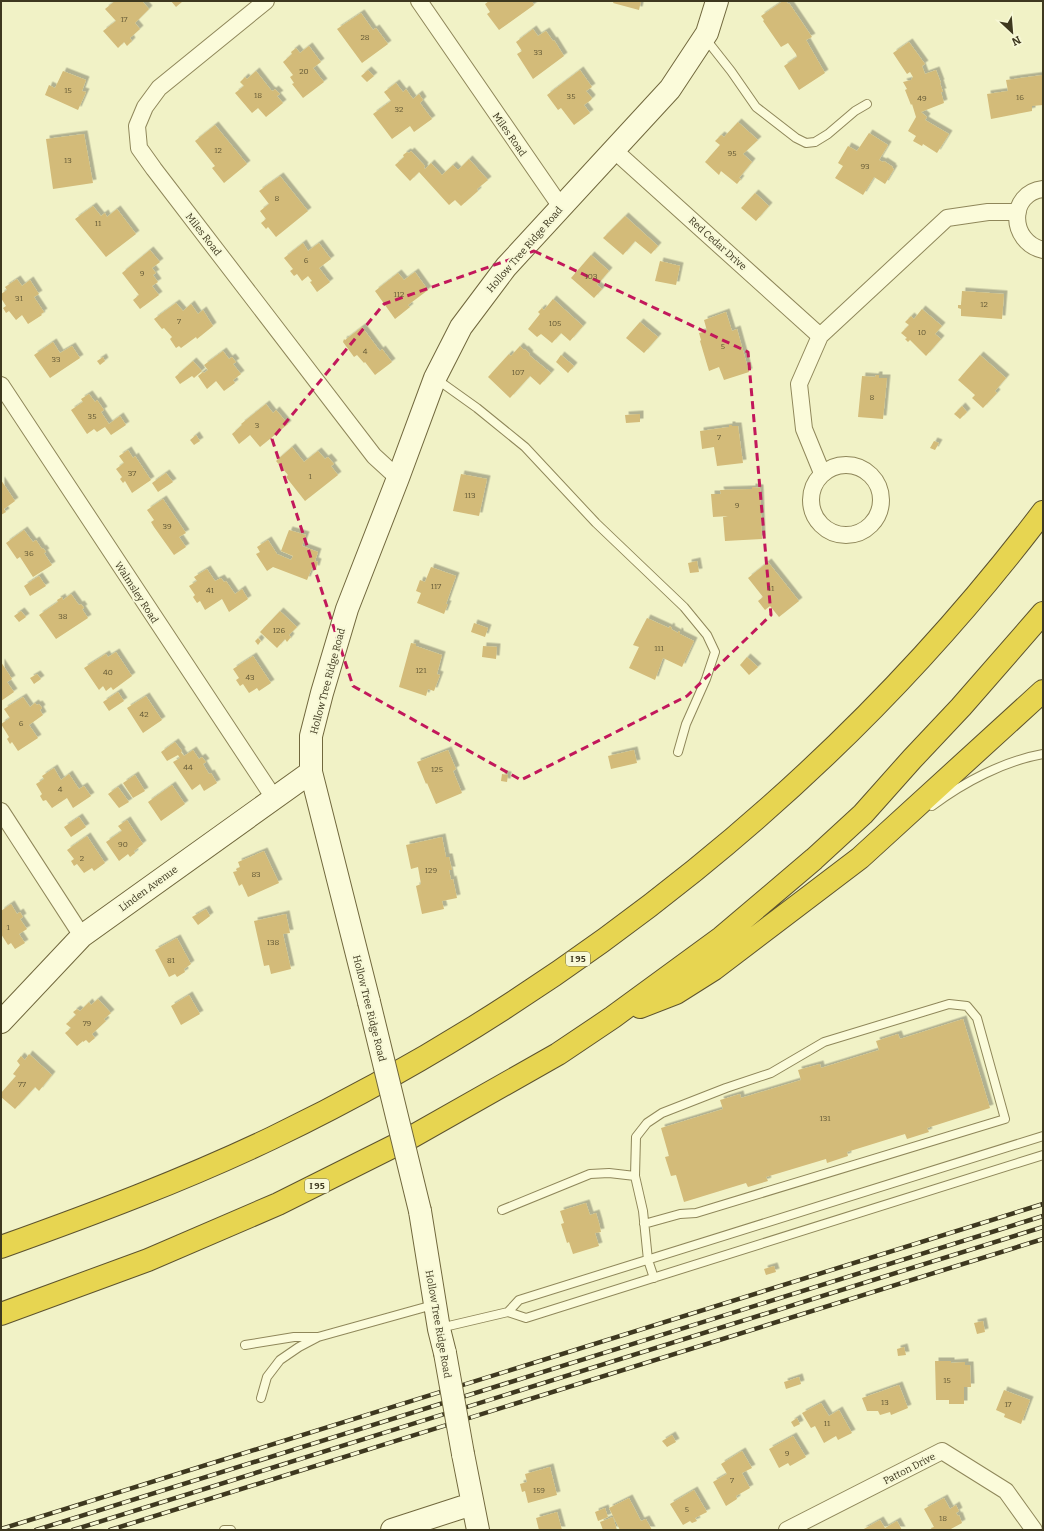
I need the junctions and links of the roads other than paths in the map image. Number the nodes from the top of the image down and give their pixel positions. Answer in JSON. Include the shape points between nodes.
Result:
{"nodes":[{"id":1,"x":266,"y":1,"type":"edge"},
{"id":2,"x":418,"y":1,"type":"edge"},
{"id":3,"x":717,"y":1,"type":"edge"},
{"id":4,"x":705,"y":37,"type":"junction"},
{"id":5,"x":867,"y":104,"type":"dead end"},
{"id":6,"x":615,"y":151,"type":"junction"},
{"id":7,"x":1043,"y":189,"type":"edge"},
{"id":8,"x":561,"y":207,"type":"junction"},
{"id":9,"x":1018,"y":212,"type":"junction"},
{"id":10,"x":1043,"y":250,"type":"edge"},
{"id":11,"x":820,"y":336,"type":"junction"},
{"id":12,"x":435,"y":378,"type":"junction"},
{"id":13,"x":1,"y":385,"type":"edge"},
{"id":14,"x":822,"y":473,"type":"junction"},
{"id":15,"x":398,"y":478,"type":"junction"},
{"id":16,"x":1043,"y":512,"type":"edge"},
{"id":17,"x":1043,"y":613,"type":"edge"},
{"id":18,"x":1043,"y":690,"type":"edge"},
{"id":19,"x":678,"y":752,"type":"dead end"},
{"id":20,"x":1043,"y":754,"type":"edge"},
{"id":21,"x":311,"y":772,"type":"junction"},
{"id":22,"x":274,"y":798,"type":"junction"},
{"id":23,"x":1,"y":810,"type":"edge"},
{"id":24,"x":860,"y":858,"type":"junction"},
{"id":25,"x":82,"y":936,"type":"junction"},
{"id":26,"x":613,"y":1018,"type":"junction"},
{"id":27,"x":1,"y":1022,"type":"edge"},
{"id":28,"x":1043,"y":1136,"type":"edge"},
{"id":29,"x":1043,"y":1156,"type":"edge"},
{"id":30,"x":635,"y":1176,"type":"junction"},
{"id":31,"x":502,"y":1210,"type":"dead end"},
{"id":32,"x":644,"y":1224,"type":"junction"},
{"id":33,"x":1,"y":1248,"type":"edge"},
{"id":34,"x":648,"y":1260,"type":"junction"},
{"id":35,"x":654,"y":1278,"type":"junction"},
{"id":36,"x":435,"y":1304,"type":"junction"},
{"id":37,"x":508,"y":1312,"type":"junction"},
{"id":38,"x":1,"y":1314,"type":"edge"},
{"id":39,"x":439,"y":1329,"type":"junction"},
{"id":40,"x":318,"y":1338,"type":"junction"},
{"id":41,"x":245,"y":1345,"type":"dead end"},
{"id":42,"x":261,"y":1398,"type":"dead end"},
{"id":43,"x":472,"y":1504,"type":"junction"},
{"id":44,"x":224,"y":1530,"type":"edge"},
{"id":45,"x":229,"y":1530,"type":"edge"},
{"id":46,"x":392,"y":1530,"type":"edge"},
{"id":47,"x":478,"y":1530,"type":"edge"},
{"id":48,"x":787,"y":1530,"type":"edge"},
{"id":49,"x":1034,"y":1530,"type":"edge"}],
"edges":[{"from":1,"to":15,"type":"street","name":"Miles Road","via":[[160,88],[145,107],[137,126],[139,148],[374,456]]},
{"from":2,"to":8,"type":"street","name":"Miles Road"},
{"from":3,"to":4,"type":"main road","name":"Hollow Tree Ridge Road"},
{"from":4,"to":5,"type":"lane","via":[[756,107],[806,143],[815,142],[828,134]]},
{"from":4,"to":6,"type":"main road","name":"Hollow Tree Ridge Road","via":[[670,89]]},
{"from":6,"to":8,"type":"main road","name":"Hollow Tree Ridge Road"},
{"from":6,"to":11,"type":"street","name":"Red Cedar Drive"},
{"from":7,"to":9,"type":"street","via":[[1029,194]]},
{"from":8,"to":12,"type":"main road","name":"Hollow Tree Ridge Road","via":[[506,268],[461,327]]},
{"from":9,"to":10,"type":"street","via":[[1020,234],[1027,242]]},
{"from":9,"to":11,"type":"street","via":[[988,212],[947,218]]},
{"from":11,"to":14,"type":"street","via":[[799,384],[804,429]]},
{"from":12,"to":15,"type":"main road","name":"Hollow Tree Ridge Road"},
{"from":12,"to":19,"type":"lane","via":[[525,447],[596,523],[684,607],[707,635],[715,652],[686,724]]},
{"from":13,"to":22,"type":"street","name":"Walmsley Road"},
{"from":14,"to":14,"type":"street","via":[[834,466],[847,464],[865,470],[878,484],[880,510],[874,521],[864,530],[852,534],[839,534],[827,529],[817,520],[811,509],[810,496],[814,483]]},
{"from":15,"to":21,"type":"main road","name":"Hollow Tree Ridge Road","via":[[347,609],[322,693],[311,736]]},
{"from":16,"to":33,"type":"highway","number":"I 95","via":[[941,636],[844,737],[742,832],[638,915],[574,961],[456,1038],[272,1138],[143,1194]]},
{"from":17,"to":26,"type":"highway","number":"I 95","via":[[863,814],[814,860],[721,938]]},
{"from":18,"to":24,"type":"highway"},
{"from":20,"to":24,"type":"lane","via":[[990,772],[939,801]]},
{"from":21,"to":22,"type":"main road","name":"Linden Avenue"},
{"from":21,"to":36,"type":"main road","name":"Hollow Tree Ridge Road","bridge":true,"via":[[420,1211]]},
{"from":22,"to":25,"type":"main road","name":"Linden Avenue"},
{"from":23,"to":25,"type":"street"},
{"from":24,"to":26,"type":"highway","via":[[714,969],[676,992]]},
{"from":25,"to":27,"type":"main road","name":"Linden Avenue"},
{"from":26,"to":38,"type":"highway","number":"I 95","via":[[558,1054],[408,1139],[278,1204],[148,1260]]},
{"from":28,"to":34,"type":"lane"},
{"from":29,"to":35,"type":"lane"},
{"from":30,"to":31,"type":"lane","via":[[609,1172],[590,1174]]},
{"from":30,"to":32,"type":"lane"},
{"from":30,"to":32,"type":"lane","via":[[636,1137],[647,1123],[662,1113],[771,1073],[824,1042],[948,1004],[967,1006],[977,1018],[1005,1119],[696,1214],[680,1214]]},
{"from":32,"to":34,"type":"lane"},
{"from":34,"to":35,"type":"lane"},
{"from":34,"to":37,"type":"lane","via":[[519,1300]]},
{"from":35,"to":37,"type":"lane","via":[[526,1318]]},
{"from":36,"to":39,"type":"main road","name":"Hollow Tree Ridge Road"},
{"from":36,"to":40,"type":"lane"},
{"from":37,"to":39,"type":"lane"},
{"from":39,"to":43,"type":"main road","name":"Hollow Tree Ridge Road","bridge":true},
{"from":40,"to":41,"type":"lane","via":[[294,1337]]},
{"from":40,"to":42,"type":"lane","via":[[280,1360],[267,1377]]},
{"from":43,"to":46,"type":"main road"},
{"from":43,"to":47,"type":"main road","name":"Hollow Tree Ridge Road"},
{"from":44,"to":45,"type":"lane"},
{"from":48,"to":49,"type":"street","name":"Patton Drive","via":[[942,1451],[1006,1491]]}]}
